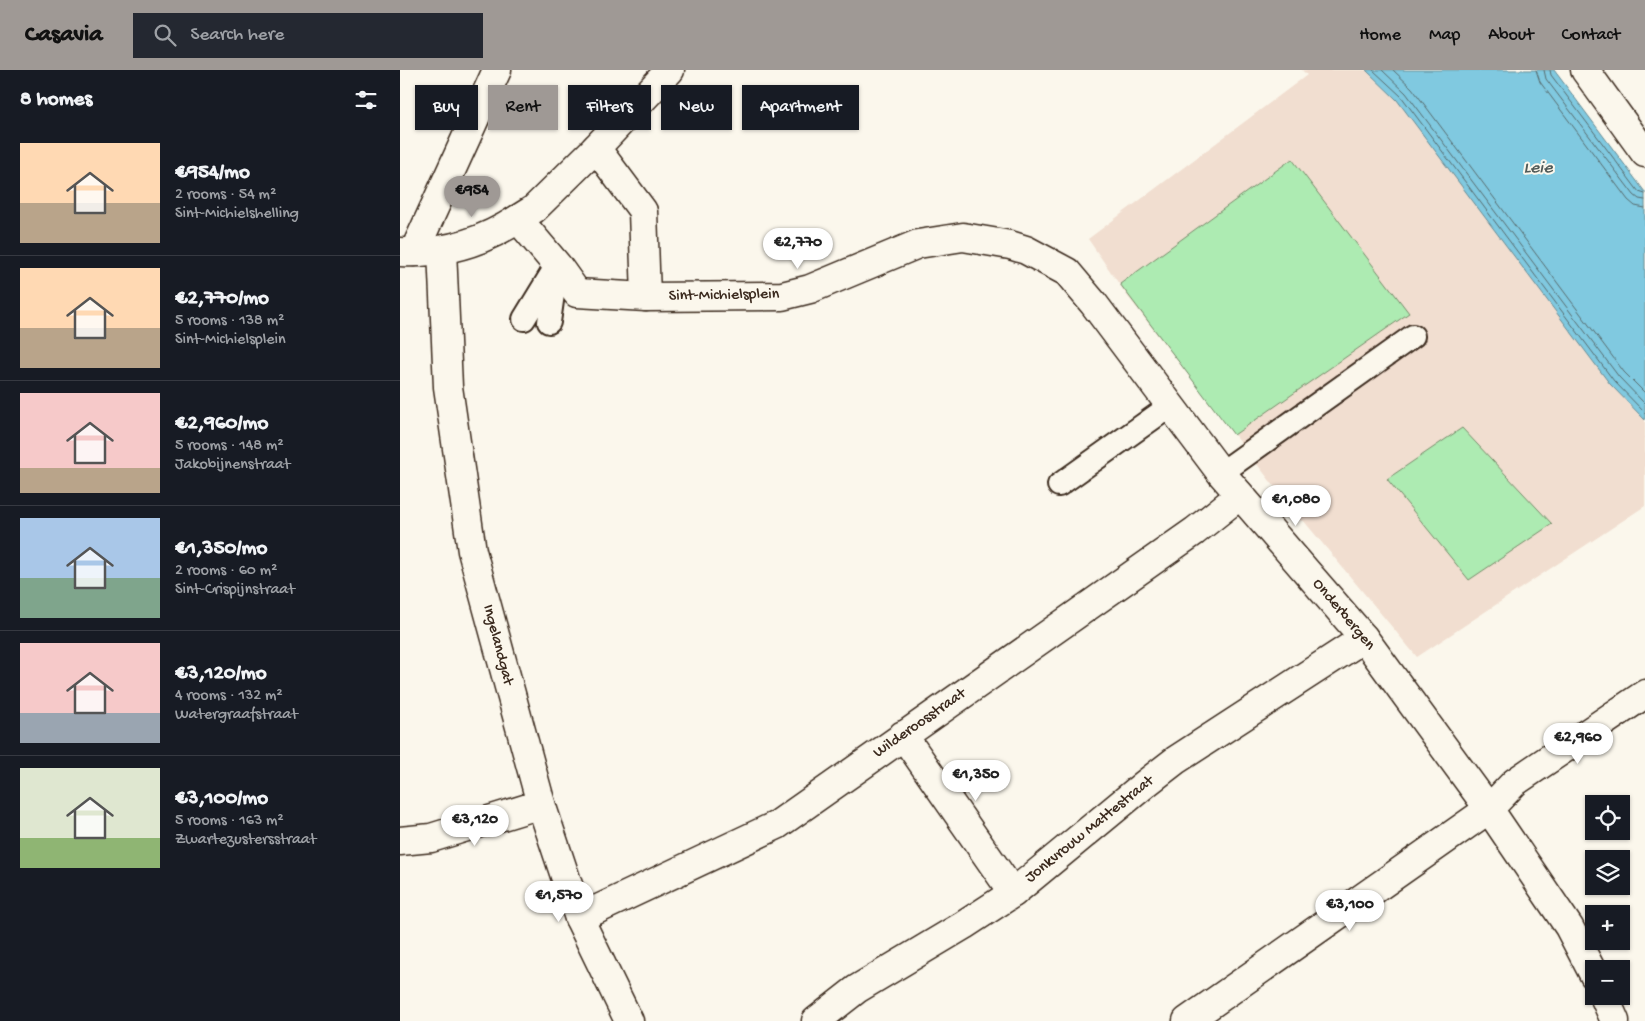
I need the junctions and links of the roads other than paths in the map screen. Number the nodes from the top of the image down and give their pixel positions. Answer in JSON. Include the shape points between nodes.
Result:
{"nodes":[{"id":1,"x":497,"y":70,"type":"edge"},
{"id":2,"x":670,"y":70,"type":"edge"},
{"id":3,"x":1585,"y":70,"type":"edge"},
{"id":4,"x":596,"y":148,"type":"junction"},
{"id":5,"x":1645,"y":153,"type":"edge"},
{"id":6,"x":518,"y":219,"type":"junction"},
{"id":7,"x":442,"y":250,"type":"junction"},
{"id":8,"x":407,"y":252,"type":"edge"},
{"id":9,"x":557,"y":265,"type":"junction"},
{"id":10,"x":1068,"y":272,"type":"joint"},
{"id":11,"x":646,"y":296,"type":"junction"},
{"id":12,"x":524,"y":319,"type":"dead end"},
{"id":13,"x":549,"y":322,"type":"dead end"},
{"id":14,"x":1412,"y":336,"type":"dead end"},
{"id":15,"x":1170,"y":406,"type":"junction"},
{"id":16,"x":1221,"y":473,"type":"junction"},
{"id":17,"x":1059,"y":485,"type":"dead end"},
{"id":18,"x":1240,"y":495,"type":"junction"},
{"id":19,"x":1364,"y":638,"type":"junction"},
{"id":20,"x":1645,"y":694,"type":"edge"},
{"id":21,"x":903,"y":735,"type":"junction"},
{"id":22,"x":540,"y":804,"type":"junction"},
{"id":23,"x":1489,"y":809,"type":"junction"},
{"id":24,"x":400,"y":841,"type":"edge"},
{"id":25,"x":1014,"y":893,"type":"junction"},
{"id":26,"x":580,"y":918,"type":"junction"},
{"id":27,"x":1586,"y":960,"type":"edge"},
{"id":28,"x":1608,"y":1005,"type":"edge"},
{"id":29,"x":629,"y":1021,"type":"edge"},
{"id":30,"x":816,"y":1021,"type":"edge"},
{"id":31,"x":1187,"y":1021,"type":"edge"},
{"id":32,"x":1615,"y":1021,"type":"edge"}],
"edges":[{"from":1,"to":8,"type":"street"},
{"from":2,"to":4,"type":"street"},
{"from":3,"to":5,"type":"street"},
{"from":4,"to":6,"type":"street","via":[[534,209]]},
{"from":4,"to":11,"type":"street","via":[[643,211]]},
{"from":6,"to":7,"type":"street","via":[[498,233]]},
{"from":6,"to":9,"type":"street","name":"Sint-Michielsplein"},
{"from":7,"to":8,"type":"street"},
{"from":7,"to":22,"type":"street","name":"Ingelandgat","via":[[448,387],[472,550]]},
{"from":9,"to":11,"type":"street","name":"Sint-Michielsplein","via":[[577,293]]},
{"from":9,"to":12,"type":"lane"},
{"from":9,"to":13,"type":"lane"},
{"from":10,"to":11,"type":"street","name":"Sint-Michielsplein","via":[[1026,250],[964,237],[918,244],[810,289],[782,296]]},
{"from":10,"to":15,"type":"street","name":"Onderbergen"},
{"from":14,"to":16,"type":"lane"},
{"from":15,"to":16,"type":"street","name":"Onderbergen"},
{"from":15,"to":17,"type":"lane"},
{"from":16,"to":18,"type":"street","name":"Onderbergen"},
{"from":18,"to":19,"type":"street","name":"Onderbergen"},
{"from":18,"to":21,"type":"street","name":"Wilderoosstraat","via":[[1195,531]]},
{"from":19,"to":23,"type":"street","name":"Onderbergen"},
{"from":19,"to":25,"type":"street","name":"Jonkvrouw Mattestraat","via":[[1176,760]]},
{"from":20,"to":23,"type":"street","via":[[1515,782]]},
{"from":21,"to":25,"type":"street"},
{"from":21,"to":26,"type":"street","name":"Wilderoosstraat","via":[[777,825]]},
{"from":22,"to":24,"type":"street","via":[[431,838]]},
{"from":22,"to":26,"type":"street","name":"Ingelandgat"},
{"from":23,"to":27,"type":"street","name":"Onderbergen","via":[[1569,928]]},
{"from":23,"to":31,"type":"street"},
{"from":25,"to":30,"type":"street","name":"Jonkvrouw Mattestraat","via":[[857,989]]},
{"from":26,"to":29,"type":"street","name":"Ingelandgat"},
{"from":28,"to":32,"type":"street"}]}
